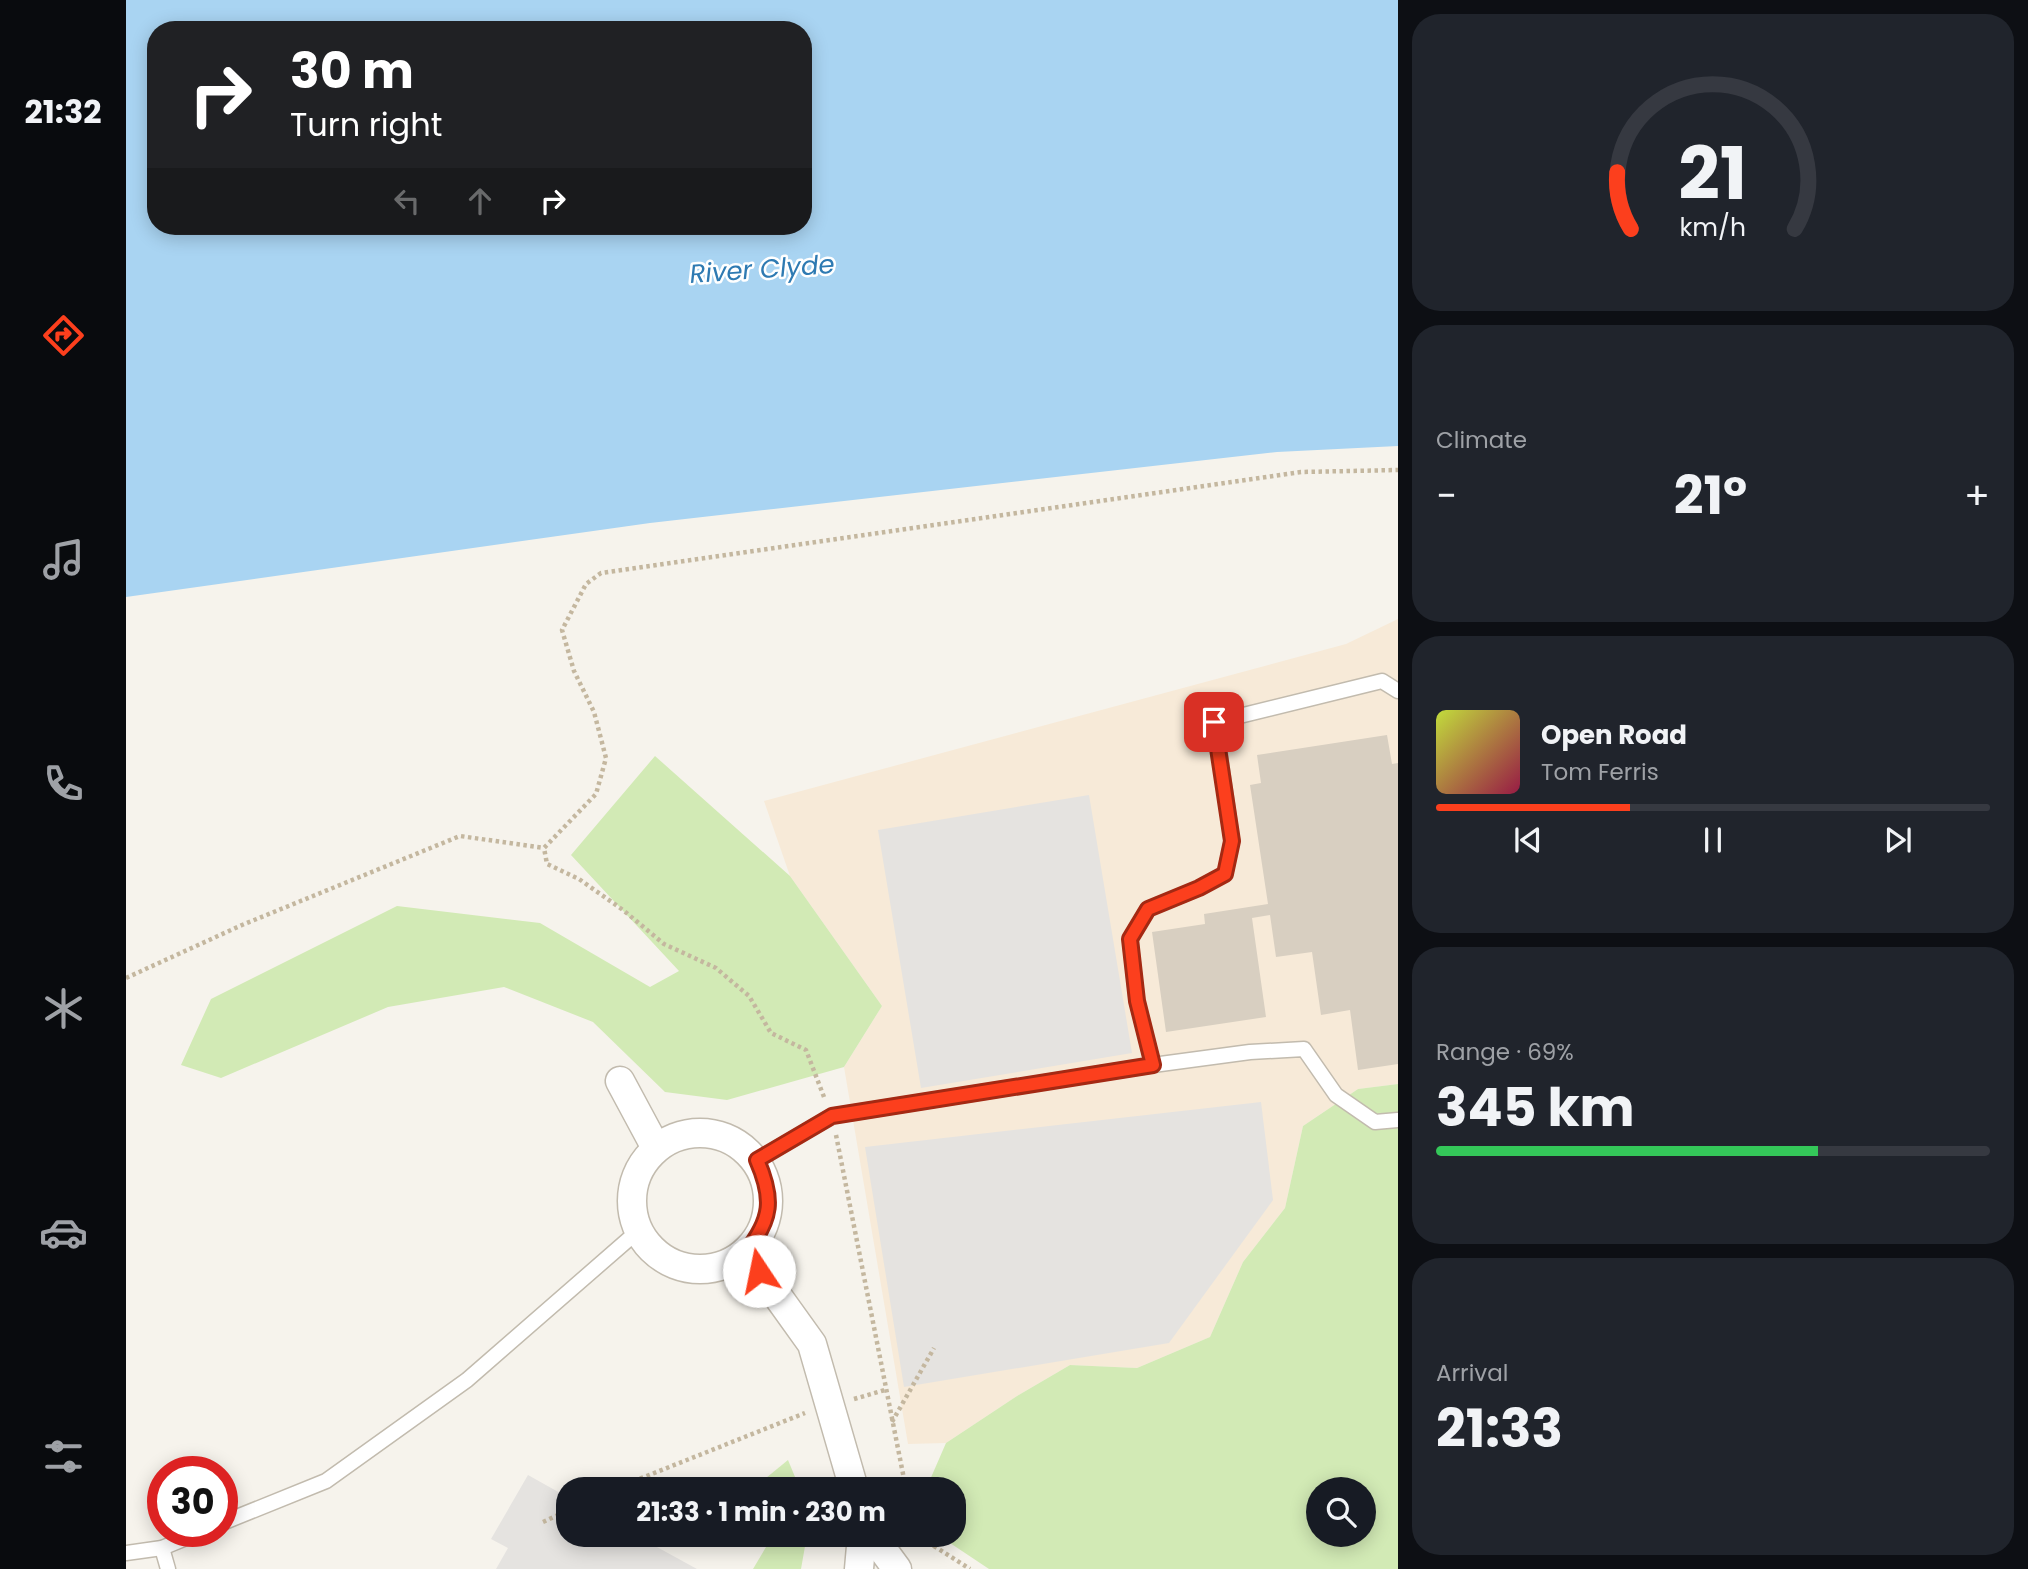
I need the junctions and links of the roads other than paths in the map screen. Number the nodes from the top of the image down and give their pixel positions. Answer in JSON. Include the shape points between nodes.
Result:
{"nodes":[{"id":1,"x":1398,"y":691,"type":"edge"},
{"id":2,"x":1153,"y":1065,"type":"junction"},
{"id":3,"x":620,"y":1081,"type":"dead end"},
{"id":4,"x":1398,"y":1120,"type":"edge"},
{"id":5,"x":656,"y":1148,"type":"junction"},
{"id":6,"x":757,"y":1160,"type":"junction"},
{"id":7,"x":638,"y":1231,"type":"junction"},
{"id":8,"x":746,"y":1252,"type":"junction"},
{"id":9,"x":851,"y":1477,"type":"edge"},
{"id":10,"x":238,"y":1517,"type":"edge"},
{"id":11,"x":861,"y":1547,"type":"edge"},
{"id":12,"x":881,"y":1547,"type":"edge"},
{"id":13,"x":162,"y":1548,"type":"joint"},
{"id":14,"x":126,"y":1553,"type":"edge"},
{"id":15,"x":168,"y":1569,"type":"edge"},
{"id":16,"x":859,"y":1569,"type":"edge"},
{"id":17,"x":897,"y":1569,"type":"edge"}],
"edges":[{"from":1,"to":2,"type":"lane","via":[[1382,681],[1214,722],[1232,841],[1225,874],[1148,909],[1130,939],[1137,1001]]},
{"from":2,"to":4,"type":"lane","via":[[1304,1049],[1336,1095],[1375,1122]]},
{"from":2,"to":6,"type":"lane","via":[[832,1116]]},
{"from":3,"to":5,"type":"street"},
{"from":5,"to":6,"type":"street","via":[[676,1136],[720,1134]]},
{"from":5,"to":7,"type":"street","via":[[633,1186],[632,1209]]},
{"from":6,"to":8,"type":"street","via":[[767,1183],[769,1209],[762,1233]]},
{"from":7,"to":8,"type":"street","via":[[667,1261],[687,1268],[728,1264]]},
{"from":7,"to":10,"type":"lane","via":[[467,1380],[327,1481]]},
{"from":8,"to":9,"type":"street","via":[[812,1344]]},
{"from":11,"to":16,"type":"street"},
{"from":12,"to":17,"type":"street"},
{"from":13,"to":14,"type":"lane"},
{"from":13,"to":15,"type":"lane"}]}
